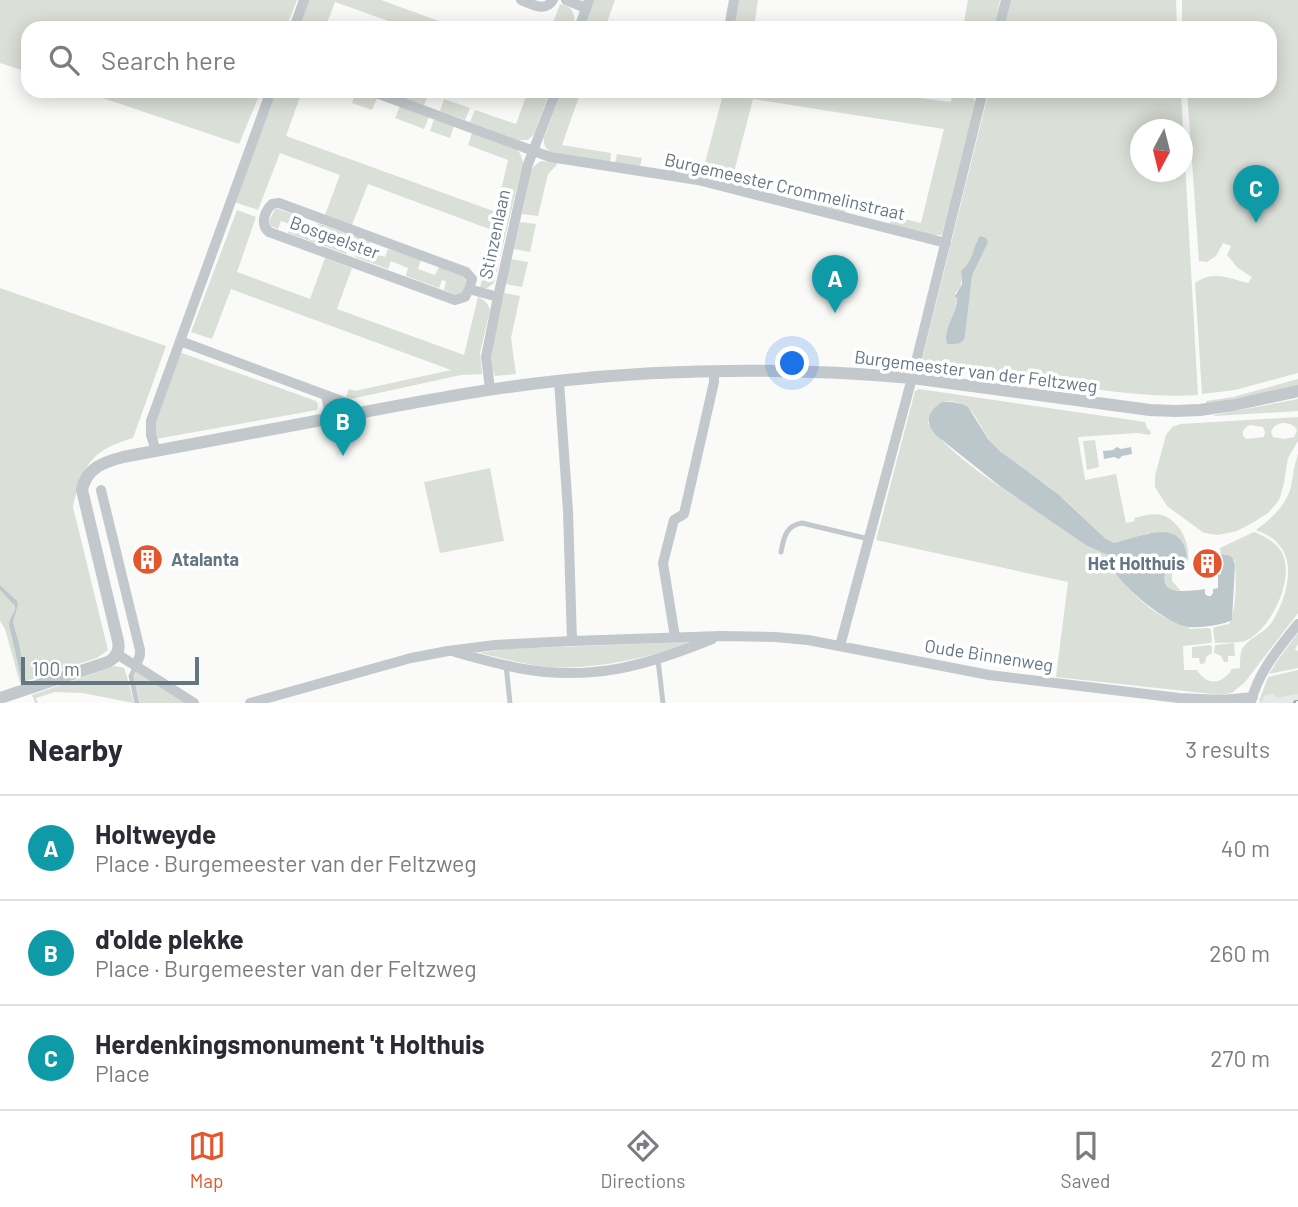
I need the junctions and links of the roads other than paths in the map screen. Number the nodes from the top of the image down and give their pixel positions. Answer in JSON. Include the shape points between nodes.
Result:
{"nodes":[{"id":1,"x":304,"y":0,"type":"edge"},
{"id":2,"x":521,"y":0,"type":"edge"},
{"id":3,"x":553,"y":0,"type":"edge"},
{"id":4,"x":566,"y":0,"type":"edge"},
{"id":5,"x":734,"y":0,"type":"edge"},
{"id":6,"x":1006,"y":0,"type":"edge"},
{"id":7,"x":588,"y":4,"type":"edge"},
{"id":8,"x":296,"y":21,"type":"edge"},
{"id":9,"x":582,"y":21,"type":"edge"},
{"id":10,"x":730,"y":21,"type":"edge"},
{"id":11,"x":1001,"y":21,"type":"edge"},
{"id":12,"x":268,"y":98,"type":"edge"},
{"id":13,"x":390,"y":98,"type":"edge"},
{"id":14,"x":553,"y":98,"type":"edge"},
{"id":15,"x":981,"y":98,"type":"edge"},
{"id":16,"x":534,"y":150,"type":"junction"},
{"id":17,"x":946,"y":243,"type":"junction"},
{"id":18,"x":469,"y":289,"type":"junction"},
{"id":19,"x":498,"y":298,"type":"junction"},
{"id":20,"x":180,"y":341,"type":"junction"},
{"id":21,"x":713,"y":372,"type":"junction"},
{"id":22,"x":912,"y":378,"type":"junction"},
{"id":23,"x":559,"y":381,"type":"junction"},
{"id":24,"x":491,"y":389,"type":"junction"},
{"id":25,"x":1298,"y":391,"type":"edge"},
{"id":26,"x":326,"y":395,"type":"junction"},
{"id":27,"x":347,"y":403,"type":"dead end"},
{"id":28,"x":331,"y":419,"type":"junction"},
{"id":29,"x":156,"y":451,"type":"junction"},
{"id":30,"x":101,"y":490,"type":"dead end"},
{"id":31,"x":869,"y":539,"type":"junction"},
{"id":32,"x":781,"y":552,"type":"dead end"},
{"id":33,"x":1298,"y":624,"type":"edge"},
{"id":34,"x":721,"y":636,"type":"junction"},
{"id":35,"x":675,"y":637,"type":"junction"},
{"id":36,"x":572,"y":641,"type":"junction"},
{"id":37,"x":840,"y":646,"type":"junction"},
{"id":38,"x":448,"y":650,"type":"junction"},
{"id":39,"x":117,"y":654,"type":"junction"},
{"id":40,"x":658,"y":660,"type":"junction"},
{"id":41,"x":506,"y":665,"type":"junction"},
{"id":42,"x":136,"y":666,"type":"junction"},
{"id":43,"x":0,"y":698,"type":"edge"},
{"id":44,"x":1252,"y":700,"type":"edge"},
{"id":45,"x":137,"y":703,"type":"edge"},
{"id":46,"x":194,"y":703,"type":"edge"},
{"id":47,"x":250,"y":703,"type":"edge"},
{"id":48,"x":510,"y":703,"type":"edge"},
{"id":49,"x":663,"y":703,"type":"edge"}],
"edges":[{"from":1,"to":8,"type":"street"},
{"from":2,"to":3,"type":"street","via":[[543,8]]},
{"from":4,"to":7,"type":"street"},
{"from":5,"to":10,"type":"street"},
{"from":6,"to":11,"type":"street"},
{"from":7,"to":9,"type":"street"},
{"from":12,"to":20,"type":"street"},
{"from":13,"to":16,"type":"street","name":"Burgemeester Crommelinstraat"},
{"from":14,"to":16,"type":"street","name":"Stinzenlaan"},
{"from":15,"to":17,"type":"street"},
{"from":16,"to":17,"type":"street","name":"Burgemeester Crommelinstraat","via":[[555,158],[708,182]]},
{"from":16,"to":19,"type":"street","name":"Stinzenlaan","via":[[524,176]]},
{"from":17,"to":22,"type":"street"},
{"from":18,"to":18,"type":"street","name":"Bosgeelster","via":[[472,279],[466,272],[279,203],[267,210],[263,223],[269,232],[455,300],[465,297]]},
{"from":18,"to":19,"type":"street","name":"Bosgeelster"},
{"from":19,"to":24,"type":"street","name":"Stinzenlaan","via":[[485,357]]},
{"from":20,"to":26,"type":"street"},
{"from":20,"to":29,"type":"street","via":[[151,421]]},
{"from":21,"to":22,"type":"street","name":"Burgemeester van der Feltzweg"},
{"from":21,"to":23,"type":"street","name":"Burgemeester van der Feltzweg"},
{"from":21,"to":35,"type":"street","via":[[684,514],[674,520],[663,563]]},
{"from":22,"to":25,"type":"street","name":"Burgemeester van der Feltzweg","via":[[1175,411],[1234,405]]},
{"from":22,"to":31,"type":"street"},
{"from":23,"to":24,"type":"street","name":"Burgemeester van der Feltzweg"},
{"from":23,"to":36,"type":"street"},
{"from":24,"to":28,"type":"street","name":"Burgemeester van der Feltzweg"},
{"from":26,"to":27,"type":"street"},
{"from":26,"to":28,"type":"street"},
{"from":28,"to":29,"type":"street","name":"Burgemeester van der Feltzweg"},
{"from":29,"to":39,"type":"street","name":"Burgemeester van der Feltzweg","via":[[97,466],[83,485],[119,645]]},
{"from":30,"to":42,"type":"street","via":[[140,650]]},
{"from":31,"to":32,"type":"lane","via":[[795,524],[786,532]]},
{"from":31,"to":37,"type":"street"},
{"from":33,"to":44,"type":"street","via":[[1273,656]]},
{"from":34,"to":35,"type":"street","name":"Oude Binnenweg"},
{"from":34,"to":37,"type":"street","name":"Oude Binnenweg","via":[[775,637]]},
{"from":34,"to":40,"type":"street","name":"Oude Binnenweg"},
{"from":35,"to":36,"type":"street","name":"Oude Binnenweg"},
{"from":36,"to":38,"type":"street","name":"Oude Binnenweg"},
{"from":37,"to":44,"type":"street","name":"Oude Binnenweg","via":[[989,675],[1179,698]]},
{"from":38,"to":41,"type":"street","name":"Oude Binnenweg"},
{"from":38,"to":47,"type":"street","name":"Oude Binnenweg"},
{"from":39,"to":42,"type":"street"},
{"from":39,"to":43,"type":"street","via":[[108,662]]},
{"from":40,"to":41,"type":"street","name":"Oude Binnenweg","via":[[583,673]]},
{"from":40,"to":49,"type":"lane"},
{"from":41,"to":48,"type":"lane"},
{"from":42,"to":45,"type":"lane","via":[[131,676]]},
{"from":42,"to":46,"type":"street"}]}
